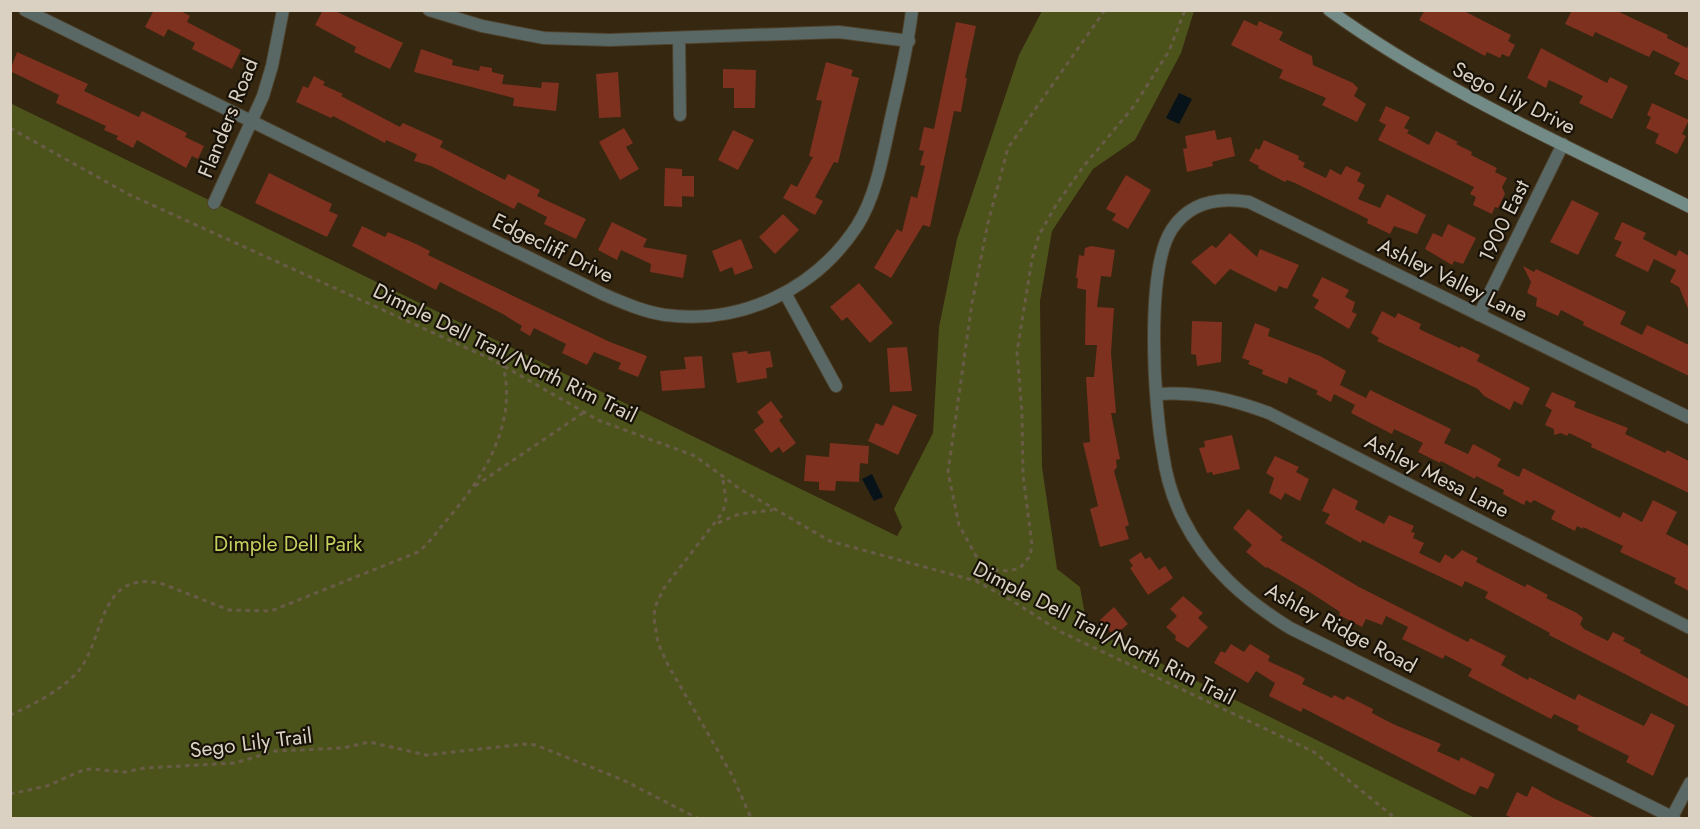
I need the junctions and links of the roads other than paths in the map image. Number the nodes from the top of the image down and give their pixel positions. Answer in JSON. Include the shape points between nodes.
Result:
{"nodes":[{"id":1,"x":25,"y":10,"type":"edge"},
{"id":2,"x":283,"y":10,"type":"edge"},
{"id":3,"x":429,"y":10,"type":"edge"},
{"id":4,"x":912,"y":10,"type":"edge"},
{"id":5,"x":1329,"y":10,"type":"edge"},
{"id":6,"x":679,"y":38,"type":"junction"},
{"id":7,"x":909,"y":41,"type":"junction"},
{"id":8,"x":680,"y":115,"type":"dead end"},
{"id":9,"x":252,"y":122,"type":"junction"},
{"id":10,"x":1563,"y":144,"type":"junction"},
{"id":11,"x":214,"y":203,"type":"dead end"},
{"id":12,"x":1195,"y":207,"type":"joint"},
{"id":13,"x":1689,"y":207,"type":"edge"},
{"id":14,"x":785,"y":294,"type":"junction"},
{"id":15,"x":1479,"y":315,"type":"junction"},
{"id":16,"x":836,"y":386,"type":"dead end"},
{"id":17,"x":1156,"y":394,"type":"junction"},
{"id":18,"x":1689,"y":418,"type":"edge"},
{"id":19,"x":1689,"y":628,"type":"edge"},
{"id":20,"x":1689,"y":783,"type":"edge"},
{"id":21,"x":1673,"y":818,"type":"edge"}],
"edges":[{"from":1,"to":9,"type":"street","name":"Edgecliff Drive"},
{"from":2,"to":9,"type":"street","name":"Flanders Road","via":[[272,66]]},
{"from":3,"to":6,"type":"street","via":[[482,26],[544,38]]},
{"from":4,"to":7,"type":"street","name":"Edgecliff Drive"},
{"from":5,"to":10,"type":"street","name":"Sego Lily Drive","via":[[1418,70]]},
{"from":6,"to":7,"type":"street","via":[[839,32]]},
{"from":6,"to":8,"type":"street"},
{"from":7,"to":14,"type":"street","name":"Edgecliff Drive","via":[[879,170],[862,216],[838,250],[814,274]]},
{"from":9,"to":11,"type":"street","name":"Flanders Road"},
{"from":9,"to":14,"type":"street","name":"Edgecliff Drive","via":[[634,307],[664,315],[727,315]]},
{"from":10,"to":13,"type":"street","name":"Sego Lily Drive"},
{"from":10,"to":15,"type":"street","name":"1900 East"},
{"from":12,"to":15,"type":"street","name":"Ashley Valley Lane","via":[[1231,199],[1249,202]]},
{"from":12,"to":17,"type":"street","name":"Ashley Ridge Road","via":[[1173,228],[1161,257],[1156,300]]},
{"from":14,"to":16,"type":"street"},
{"from":15,"to":18,"type":"street","name":"Ashley Valley Lane"},
{"from":17,"to":19,"type":"street","name":"Ashley Mesa Lane","via":[[1212,396],[1269,413]]},
{"from":17,"to":21,"type":"street","name":"Ashley Ridge Road","via":[[1163,454],[1183,519],[1225,580],[1256,606],[1290,628]]},
{"from":20,"to":21,"type":"street"}]}
